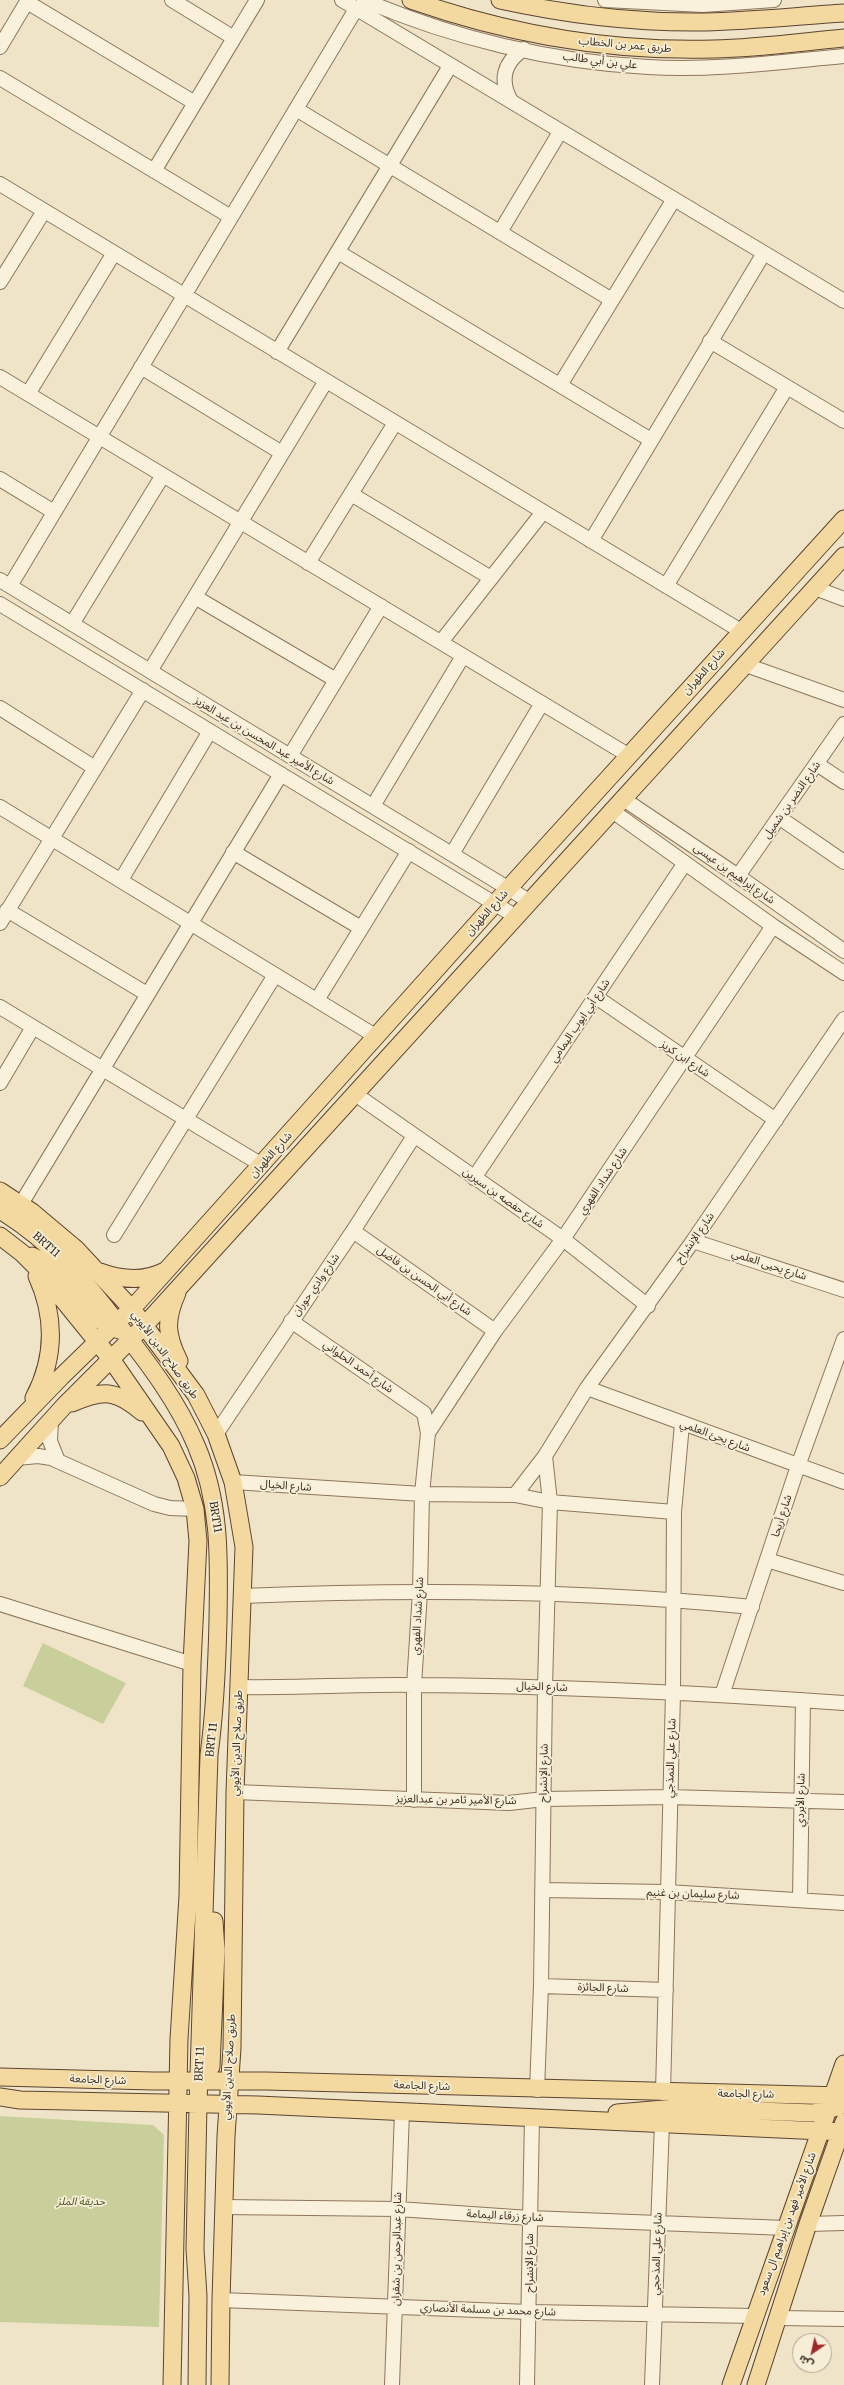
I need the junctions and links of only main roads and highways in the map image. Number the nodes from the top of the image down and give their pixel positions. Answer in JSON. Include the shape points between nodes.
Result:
{"nodes":[{"id":1,"x":411,"y":0,"type":"edge"},
{"id":2,"x":500,"y":0,"type":"edge"},
{"id":3,"x":844,"y":13,"type":"edge"},
{"id":4,"x":844,"y":38,"type":"edge"},
{"id":5,"x":844,"y":519,"type":"edge"},
{"id":6,"x":844,"y":556,"type":"edge"},
{"id":7,"x":0,"y":1191,"type":"edge"},
{"id":8,"x":0,"y":1210,"type":"edge"},
{"id":9,"x":0,"y":1236,"type":"edge"},
{"id":10,"x":26,"y":1257,"type":"junction"},
{"id":11,"x":168,"y":1269,"type":"junction"},
{"id":12,"x":98,"y":1271,"type":"junction"},
{"id":13,"x":180,"y":1286,"type":"junction"},
{"id":14,"x":132,"y":1309,"type":"junction"},
{"id":15,"x":144,"y":1326,"type":"junction"},
{"id":16,"x":121,"y":1330,"type":"junction"},
{"id":17,"x":97,"y":1341,"type":"junction"},
{"id":18,"x":111,"y":1359,"type":"junction"},
{"id":19,"x":196,"y":1395,"type":"junction"},
{"id":20,"x":64,"y":1406,"type":"junction"},
{"id":21,"x":26,"y":1414,"type":"junction"},
{"id":22,"x":158,"y":1426,"type":"junction"},
{"id":23,"x":0,"y":1440,"type":"edge"},
{"id":24,"x":0,"y":1477,"type":"edge"},
{"id":25,"x":214,"y":1716,"type":"joint"},
{"id":26,"x":844,"y":2064,"type":"edge"},
{"id":27,"x":0,"y":2069,"type":"edge"},
{"id":28,"x":8,"y":2077,"type":"edge"},
{"id":29,"x":204,"y":2081,"type":"junction"},
{"id":30,"x":229,"y":2081,"type":"junction"},
{"id":31,"x":178,"y":2082,"type":"junction"},
{"id":32,"x":3,"y":2099,"type":"edge"},
{"id":33,"x":837,"y":2101,"type":"edge"},
{"id":34,"x":176,"y":2105,"type":"junction"},
{"id":35,"x":202,"y":2105,"type":"junction"},
{"id":36,"x":228,"y":2105,"type":"junction"},
{"id":37,"x":592,"y":2120,"type":"junction"},
{"id":38,"x":843,"y":2126,"type":"edge"},
{"id":39,"x":821,"y":2130,"type":"junction"},
{"id":40,"x":172,"y":2385,"type":"edge"},
{"id":41,"x":197,"y":2385,"type":"edge"},
{"id":42,"x":220,"y":2385,"type":"edge"},
{"id":43,"x":731,"y":2385,"type":"edge"},
{"id":44,"x":756,"y":2385,"type":"edge"}],
"edges":[{"from":1,"to":4,"type":"main road","name":"طريق عمر بن الخطاب","via":[[512,30],[613,45],[714,49]]},
{"from":2,"to":3,"type":"main road","via":[[577,15],[631,20],[705,22]]},
{"from":5,"to":11,"type":"main road","name":"شارع الظهران","via":[[508,888],[378,1037]]},
{"from":6,"to":13,"type":"main road","name":"شارع الظهران"},
{"from":7,"to":12,"type":"main road","name":"طريق صلاح الدين الأيوبي","via":[[54,1230]]},
{"from":8,"to":16,"type":"main road","name":"BRT11","via":[[49,1244],[84,1280]]},
{"from":9,"to":10,"type":"main road"},
{"from":10,"to":16,"type":"main road","via":[[38,1259],[54,1268],[98,1319]]},
{"from":10,"to":17,"type":"main road"},
{"from":10,"to":21,"type":"main road","via":[[45,1296],[52,1337],[44,1378]]},
{"from":11,"to":12,"type":"main road","via":[[134,1279]]},
{"from":11,"to":14,"type":"main road","name":"شارع الظهران"},
{"from":12,"to":14,"type":"main road","name":"طريق صلاح الدين الأيوبي"},
{"from":13,"to":15,"type":"main road","name":"شارع الظهران"},
{"from":13,"to":19,"type":"main road","via":[[170,1310],[169,1340]]},
{"from":14,"to":15,"type":"main road","name":"طريق صلاح الدين الأيوبي"},
{"from":14,"to":16,"type":"main road","name":"شارع الظهران"},
{"from":15,"to":16,"type":"main road","name":"شارع الظهران"},
{"from":15,"to":19,"type":"main road","name":"طريق صلاح الدين الأيوبي"},
{"from":16,"to":17,"type":"main road"},
{"from":16,"to":18,"type":"main road"},
{"from":16,"to":25,"type":"main road","name":"BRT11","via":[[186,1423],[197,1446],[214,1503],[219,1556]]},
{"from":17,"to":18,"type":"main road"},
{"from":17,"to":21,"type":"main road"},
{"from":18,"to":20,"type":"main road"},
{"from":18,"to":22,"type":"main road"},
{"from":19,"to":30,"type":"main road","name":"طريق صلاح الدين الأيوبي","via":[[216,1434],[233,1482],[244,1547],[235,1792],[232,2048]]},
{"from":20,"to":22,"type":"main road","via":[[100,1393],[117,1395]]},
{"from":20,"to":24,"type":"main road"},
{"from":21,"to":23,"type":"main road"},
{"from":22,"to":31,"type":"main road","via":[[180,1463],[195,1509],[198,1541],[192,1664],[188,1896],[178,2039]]},
{"from":25,"to":29,"type":"main road","name":"BRT 11","via":[[217,1754],[214,1919],[216,1950]]},
{"from":26,"to":33,"type":"main road","name":"شارع الأمير فهد بن إبراهيم ال سعود"},
{"from":27,"to":28,"type":"main road"},
{"from":28,"to":31,"type":"main road","name":"شارع الجامعة"},
{"from":29,"to":30,"type":"main road","name":"شارع الجامعة"},
{"from":29,"to":31,"type":"main road","name":"شارع الجامعة"},
{"from":29,"to":35,"type":"main road","name":"BRT 11"},
{"from":30,"to":33,"type":"main road","name":"شارع الجامعة","via":[[663,2093]]},
{"from":30,"to":36,"type":"main road","name":"طريق صلاح الدين الأيوبي"},
{"from":31,"to":34,"type":"main road"},
{"from":32,"to":34,"type":"main road","name":"شارع الجامعة"},
{"from":33,"to":37,"type":"main road","via":[[813,2113],[662,2108],[620,2113]]},
{"from":33,"to":39,"type":"main road","name":"شارع الأمير فهد بن إبراهيم ال سعود"},
{"from":34,"to":35,"type":"main road","name":"شارع الجامعة"},
{"from":34,"to":40,"type":"main road"},
{"from":35,"to":36,"type":"main road"},
{"from":35,"to":41,"type":"main road","name":"BRT 11"},
{"from":36,"to":37,"type":"main road"},
{"from":36,"to":42,"type":"main road","name":"طريق صلاح الدين الأيوبي","via":[[220,2300]]},
{"from":37,"to":39,"type":"main road"},
{"from":38,"to":39,"type":"main road"},
{"from":38,"to":44,"type":"main road","name":"شارع الأمير فهد بن إبراهيم ال سعود"},
{"from":39,"to":43,"type":"main road","name":"شارع الأمير فهد بن إبراهيم ال سعود"}]}
